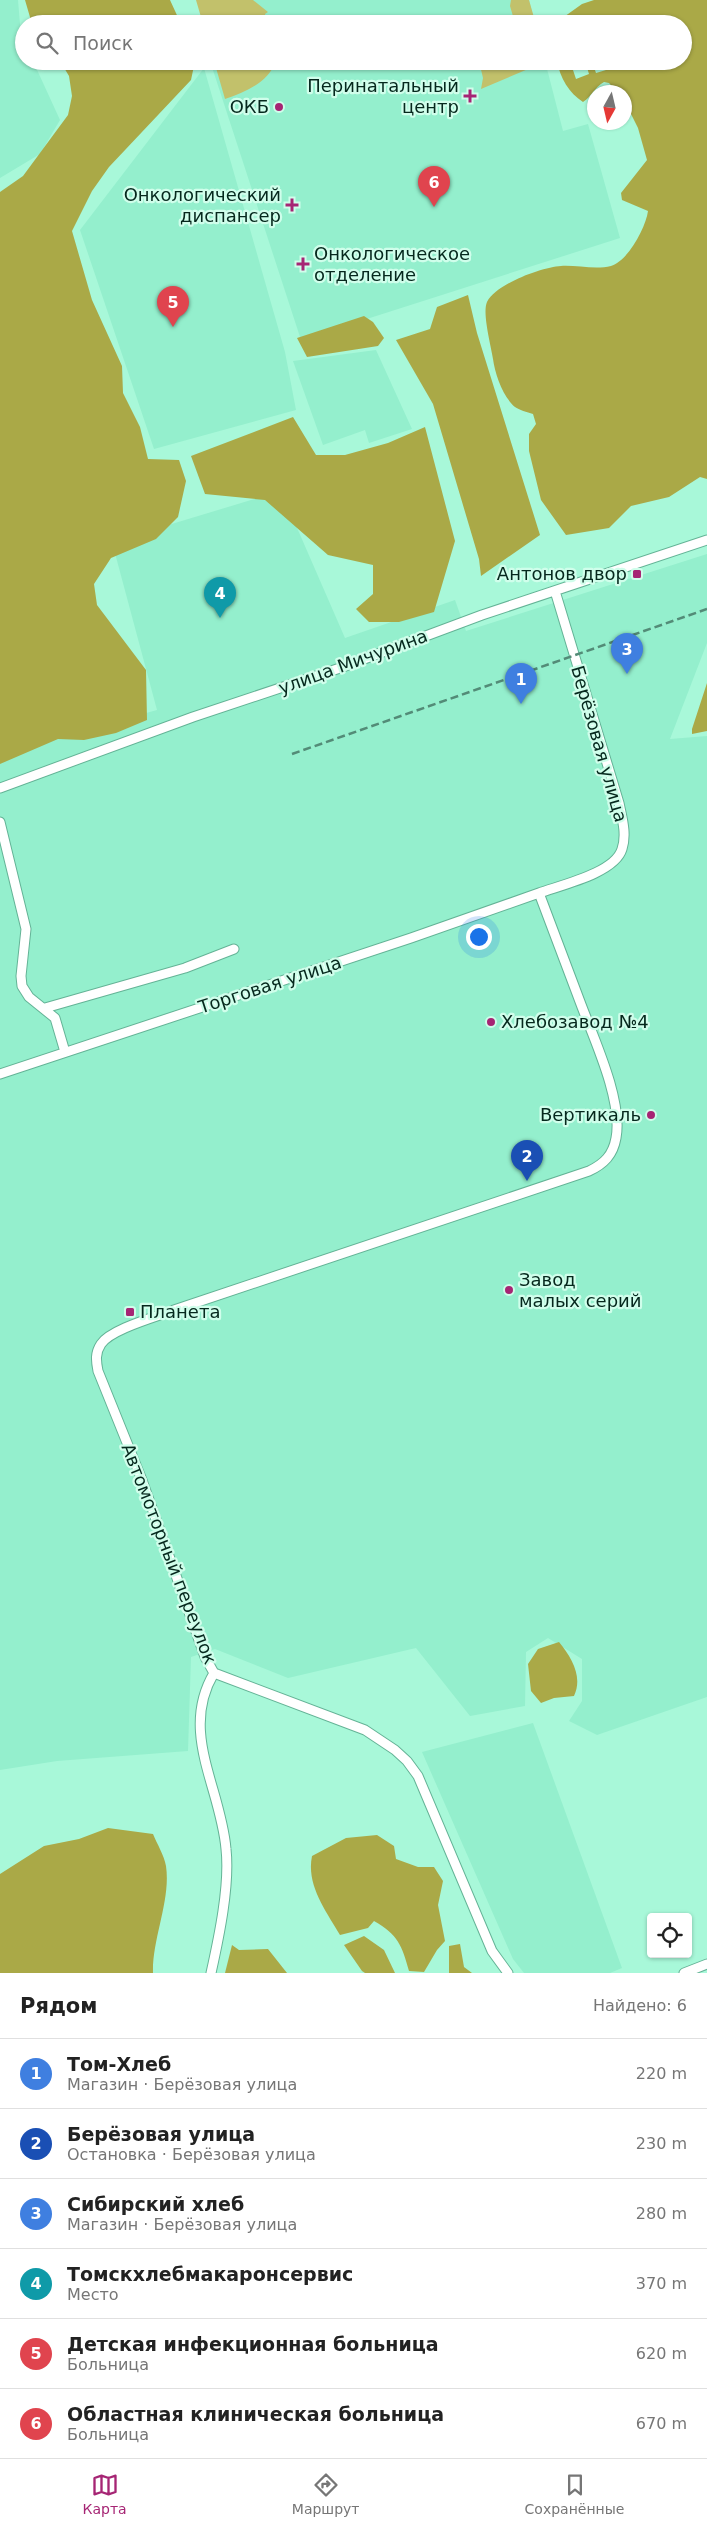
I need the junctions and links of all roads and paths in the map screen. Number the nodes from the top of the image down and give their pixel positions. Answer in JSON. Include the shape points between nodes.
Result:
{"nodes":[{"id":1,"x":707,"y":540,"type":"edge"},
{"id":2,"x":555,"y":591,"type":"junction"},
{"id":3,"x":0,"y":788,"type":"edge"},
{"id":4,"x":0,"y":822,"type":"edge"},
{"id":5,"x":539,"y":892,"type":"junction"},
{"id":6,"x":234,"y":949,"type":"dead end"},
{"id":7,"x":45,"y":1008,"type":"junction"},
{"id":8,"x":65,"y":1052,"type":"junction"},
{"id":9,"x":0,"y":1074,"type":"edge"},
{"id":10,"x":214,"y":1673,"type":"junction"},
{"id":11,"x":707,"y":1964,"type":"edge"},
{"id":12,"x":211,"y":1973,"type":"edge"},
{"id":13,"x":508,"y":1973,"type":"edge"},
{"id":14,"x":684,"y":1973,"type":"edge"}],
"edges":[{"from":1,"to":2,"type":"street","name":"улица Мичурина"},
{"from":2,"to":3,"type":"street","name":"улица Мичурина"},
{"from":2,"to":5,"type":"street","name":"Берёзовая улица","via":[[619,803],[624,841],[617,860],[606,868]]},
{"from":4,"to":7,"type":"street","via":[[26,930],[20,976],[22,986],[29,997]]},
{"from":5,"to":8,"type":"street","name":"Торговая улица","via":[[411,938]]},
{"from":5,"to":10,"type":"street","name":"Автомоторный переулок","via":[[614,1100],[616,1137],[607,1160],[589,1171],[174,1310],[113,1334],[101,1343],[96,1360],[98,1371],[142,1480],[202,1649]]},
{"from":6,"to":7,"type":"street","via":[[185,968]]},
{"from":7,"to":8,"type":"street","via":[[56,1018]]},
{"from":8,"to":9,"type":"street","name":"Торговая улица"},
{"from":10,"to":12,"type":"street","name":"Автомоторный переулок","via":[[202,1696],[199,1726],[228,1868]]},
{"from":10,"to":13,"type":"street","via":[[365,1730],[381,1738],[407,1761],[425,1789],[492,1951]]},
{"from":11,"to":14,"type":"street"}]}
